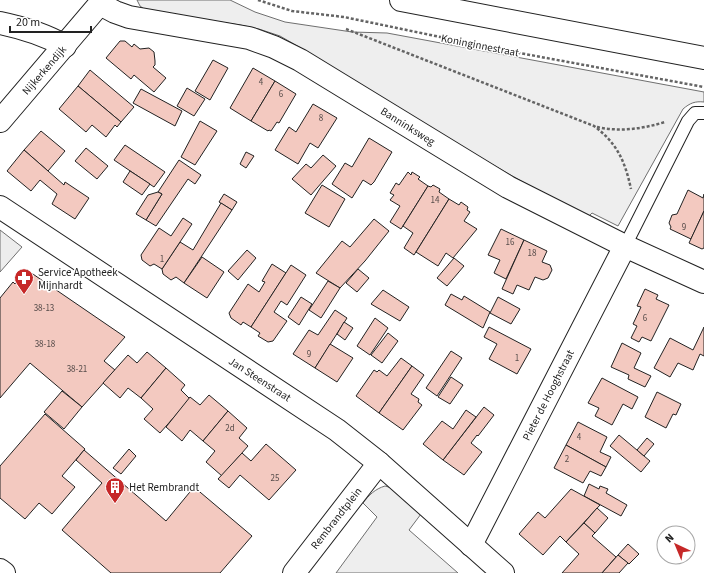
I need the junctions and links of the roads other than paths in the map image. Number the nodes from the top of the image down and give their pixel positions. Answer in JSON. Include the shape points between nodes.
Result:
{"nodes":[{"id":1,"x":401,"y":0,"type":"edge"},
{"id":2,"x":101,"y":2,"type":"edge"},
{"id":3,"x":0,"y":23,"type":"edge"},
{"id":4,"x":65,"y":46,"type":"junction"},
{"id":5,"x":704,"y":58,"type":"edge"},
{"id":6,"x":700,"y":113,"type":"edge"},
{"id":7,"x":0,"y":121,"type":"edge"},
{"id":8,"x":0,"y":206,"type":"edge"},
{"id":9,"x":625,"y":246,"type":"junction"},
{"id":10,"x":704,"y":282,"type":"edge"},
{"id":11,"x":379,"y":463,"type":"junction"},
{"id":12,"x":471,"y":545,"type":"junction"},
{"id":13,"x":0,"y":570,"type":"edge"},
{"id":14,"x":4,"y":573,"type":"edge"},
{"id":15,"x":294,"y":573,"type":"edge"},
{"id":16,"x":503,"y":573,"type":"edge"}],
"edges":[{"from":1,"to":5,"type":"street"},
{"from":2,"to":4,"type":"street","name":"Nijkerkendijk"},
{"from":2,"to":9,"type":"street","name":"Banninksweg","via":[[129,17],[249,38],[274,47],[300,60],[508,187]]},
{"from":3,"to":4,"type":"street","via":[[32,30]]},
{"from":4,"to":7,"type":"street","name":"Nijkerkendijk"},
{"from":6,"to":9,"type":"lane","via":[[688,120]]},
{"from":8,"to":11,"type":"street","name":"Jan Steenstraat","via":[[337,430]]},
{"from":9,"to":10,"type":"street","name":"Banninksweg"},
{"from":9,"to":12,"type":"street","name":"Pieter de Hooghstraat"},
{"from":11,"to":12,"type":"street","name":"Jan Steenstraat"},
{"from":11,"to":15,"type":"street","name":"Rembrandtplein"},
{"from":12,"to":16,"type":"street","name":"Jan Steenstraat"},
{"from":13,"to":14,"type":"street"}]}
